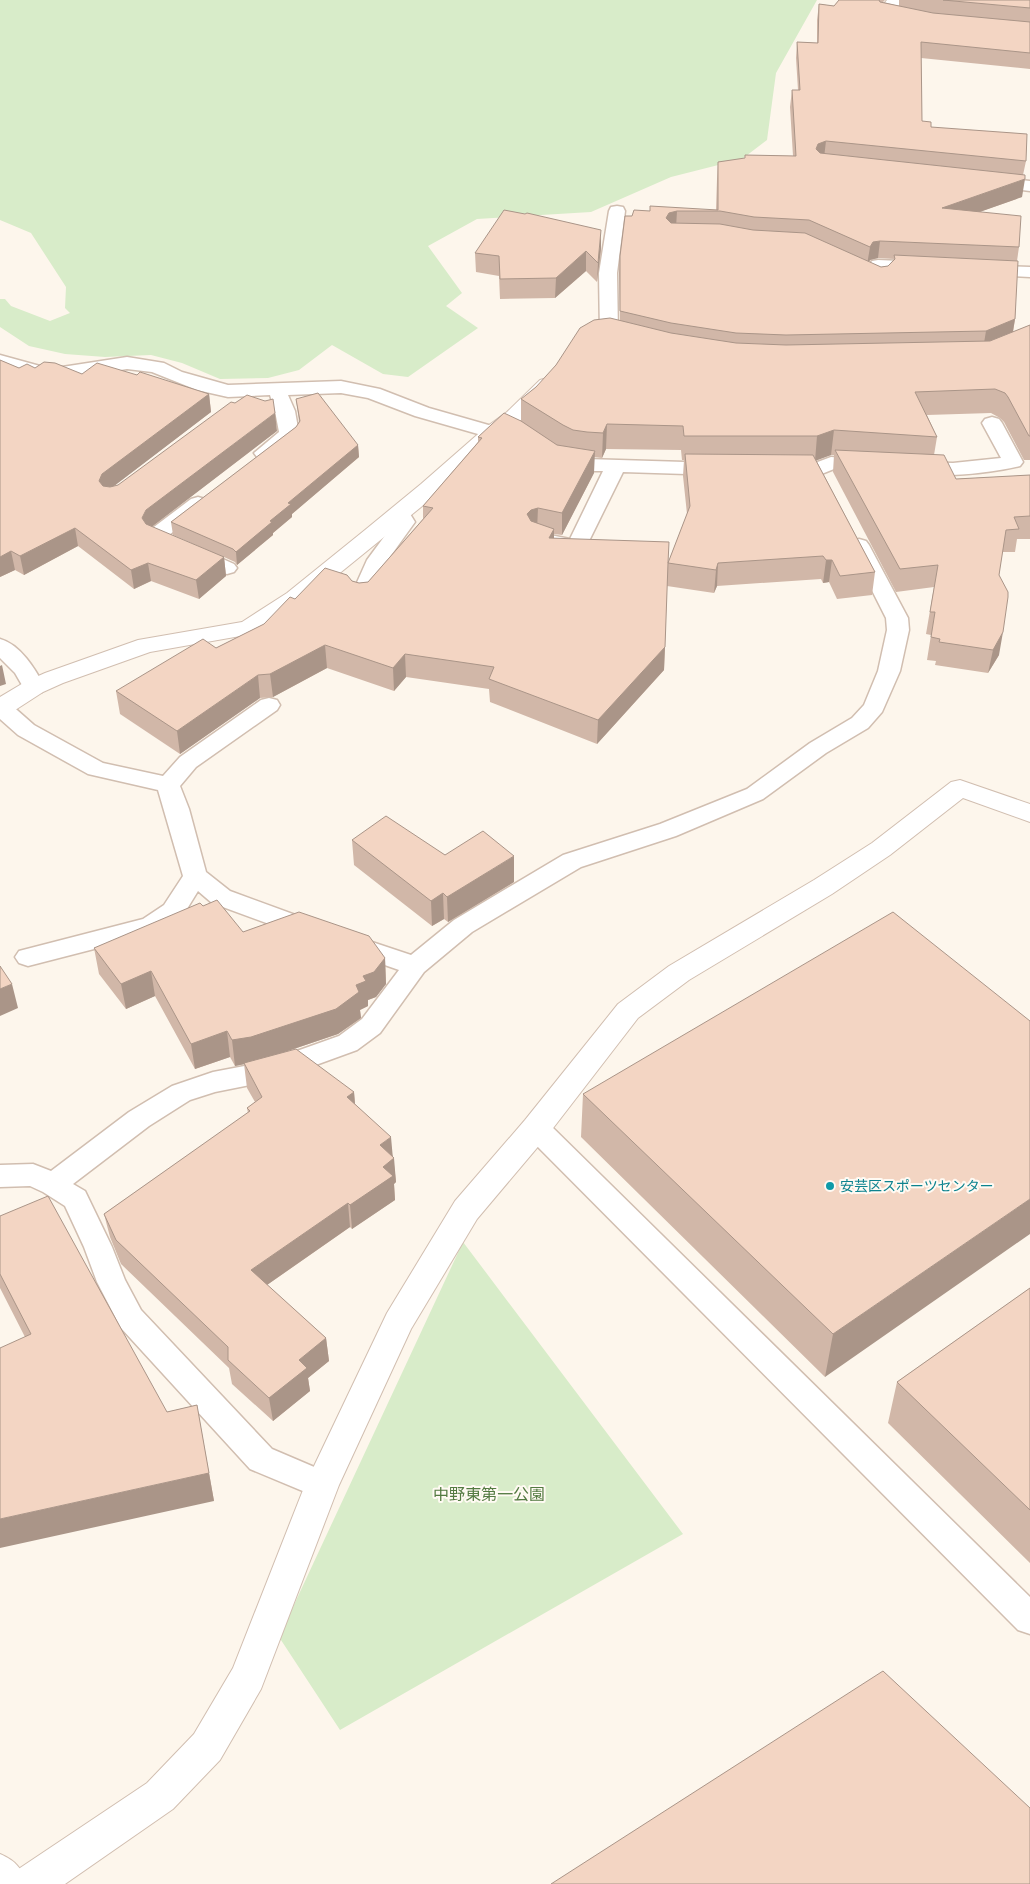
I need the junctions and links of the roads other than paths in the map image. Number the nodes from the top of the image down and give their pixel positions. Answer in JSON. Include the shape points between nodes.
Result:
{"nodes":[{"id":1,"x":895,"y":0,"type":"edge"},
{"id":2,"x":931,"y":22,"type":"edge"},
{"id":3,"x":971,"y":180,"type":"edge"},
{"id":4,"x":1030,"y":186,"type":"edge"},
{"id":5,"x":617,"y":210,"type":"dead end"},
{"id":6,"x":849,"y":264,"type":"edge"},
{"id":7,"x":944,"y":268,"type":"edge"},
{"id":8,"x":963,"y":269,"type":"edge"},
{"id":9,"x":1030,"y":272,"type":"edge"},
{"id":10,"x":608,"y":336,"type":"edge"},
{"id":11,"x":0,"y":361,"type":"edge"},
{"id":12,"x":556,"y":369,"type":"edge"},
{"id":13,"x":277,"y":390,"type":"junction"},
{"id":14,"x":251,"y":392,"type":"junction"},
{"id":15,"x":234,"y":408,"type":"edge"},
{"id":16,"x":992,"y":423,"type":"dead end"},
{"id":17,"x":505,"y":430,"type":"junction"},
{"id":18,"x":550,"y":450,"type":"edge"},
{"id":19,"x":250,"y":464,"type":"edge"},
{"id":20,"x":616,"y":466,"type":"junction"},
{"id":21,"x":735,"y":470,"type":"edge"},
{"id":22,"x":772,"y":470,"type":"edge"},
{"id":23,"x":211,"y":494,"type":"edge"},
{"id":24,"x":400,"y":513,"type":"junction"},
{"id":25,"x":846,"y":522,"type":"edge"},
{"id":26,"x":538,"y":538,"type":"edge"},
{"id":27,"x":226,"y":568,"type":"dead end"},
{"id":28,"x":361,"y":598,"type":"edge"},
{"id":29,"x":0,"y":646,"type":"edge"},
{"id":30,"x":34,"y":687,"type":"junction"},
{"id":31,"x":269,"y":705,"type":"dead end"},
{"id":32,"x":0,"y":708,"type":"edge"},
{"id":33,"x":168,"y":785,"type":"junction"},
{"id":34,"x":1030,"y":813,"type":"edge"},
{"id":35,"x":195,"y":876,"type":"junction"},
{"id":36,"x":28,"y":957,"type":"dead end"},
{"id":37,"x":415,"y":966,"type":"junction"},
{"id":38,"x":536,"y":1128,"type":"junction"},
{"id":39,"x":0,"y":1176,"type":"edge"},
{"id":40,"x":53,"y":1184,"type":"junction"},
{"id":41,"x":322,"y":1485,"type":"junction"},
{"id":42,"x":1030,"y":1619,"type":"edge"},
{"id":43,"x":0,"y":1874,"type":"edge"},
{"id":44,"x":8,"y":1884,"type":"edge"},
{"id":45,"x":31,"y":1884,"type":"edge"}],
"edges":[{"from":1,"to":2,"type":"street","via":[[885,13]]},
{"from":3,"to":4,"type":"lane"},
{"from":5,"to":10,"type":"lane","via":[[608,273]]},
{"from":6,"to":7,"type":"lane","via":[[878,278],[882,275],[878,264]]},
{"from":8,"to":9,"type":"lane"},
{"from":11,"to":14,"type":"lane","via":[[39,372],[62,373],[127,363],[157,367],[204,386]]},
{"from":12,"to":17,"type":"street","via":[[548,384]]},
{"from":13,"to":14,"type":"lane"},
{"from":13,"to":17,"type":"lane","via":[[341,387],[373,393],[422,412]]},
{"from":13,"to":19,"type":"lane","via":[[289,434]]},
{"from":14,"to":15,"type":"lane"},
{"from":16,"to":22,"type":"lane","via":[[1012,462],[953,470],[831,463],[823,478]]},
{"from":17,"to":24,"type":"street"},
{"from":18,"to":20,"type":"lane","via":[[564,461]]},
{"from":20,"to":21,"type":"lane"},
{"from":20,"to":26,"type":"lane","via":[[578,543],[568,546]]},
{"from":23,"to":27,"type":"lane","via":[[156,537]]},
{"from":24,"to":28,"type":"lane","via":[[404,522],[377,560]]},
{"from":24,"to":30,"type":"street","via":[[294,598],[249,628],[146,645],[104,658]]},
{"from":25,"to":37,"type":"lane","via":[[898,624],[889,671],[874,706],[860,723],[818,748],[755,794],[668,830],[572,861],[463,926]]},
{"from":29,"to":30,"type":"lane","via":[[24,669]]},
{"from":30,"to":32,"type":"street"},
{"from":31,"to":33,"type":"lane","via":[[188,762]]},
{"from":32,"to":33,"type":"lane","via":[[26,730],[96,770]]},
{"from":33,"to":35,"type":"lane"},
{"from":34,"to":38,"type":"street","via":[[960,788],[881,849],[679,973],[628,1012]]},
{"from":35,"to":36,"type":"lane","via":[[172,911],[150,926]]},
{"from":35,"to":37,"type":"lane","via":[[221,897]]},
{"from":37,"to":40,"type":"lane","via":[[370,1026],[348,1043],[302,1060],[181,1093],[139,1119]]},
{"from":38,"to":41,"type":"street","via":[[466,1210],[408,1306]]},
{"from":38,"to":42,"type":"lane"},
{"from":39,"to":40,"type":"lane","via":[[33,1175]]},
{"from":40,"to":41,"type":"lane","via":[[75,1199],[111,1282],[132,1319],[261,1459]]},
{"from":41,"to":45,"type":"street","via":[[248,1676],[207,1747],[160,1796]]},
{"from":43,"to":44,"type":"street"}]}
